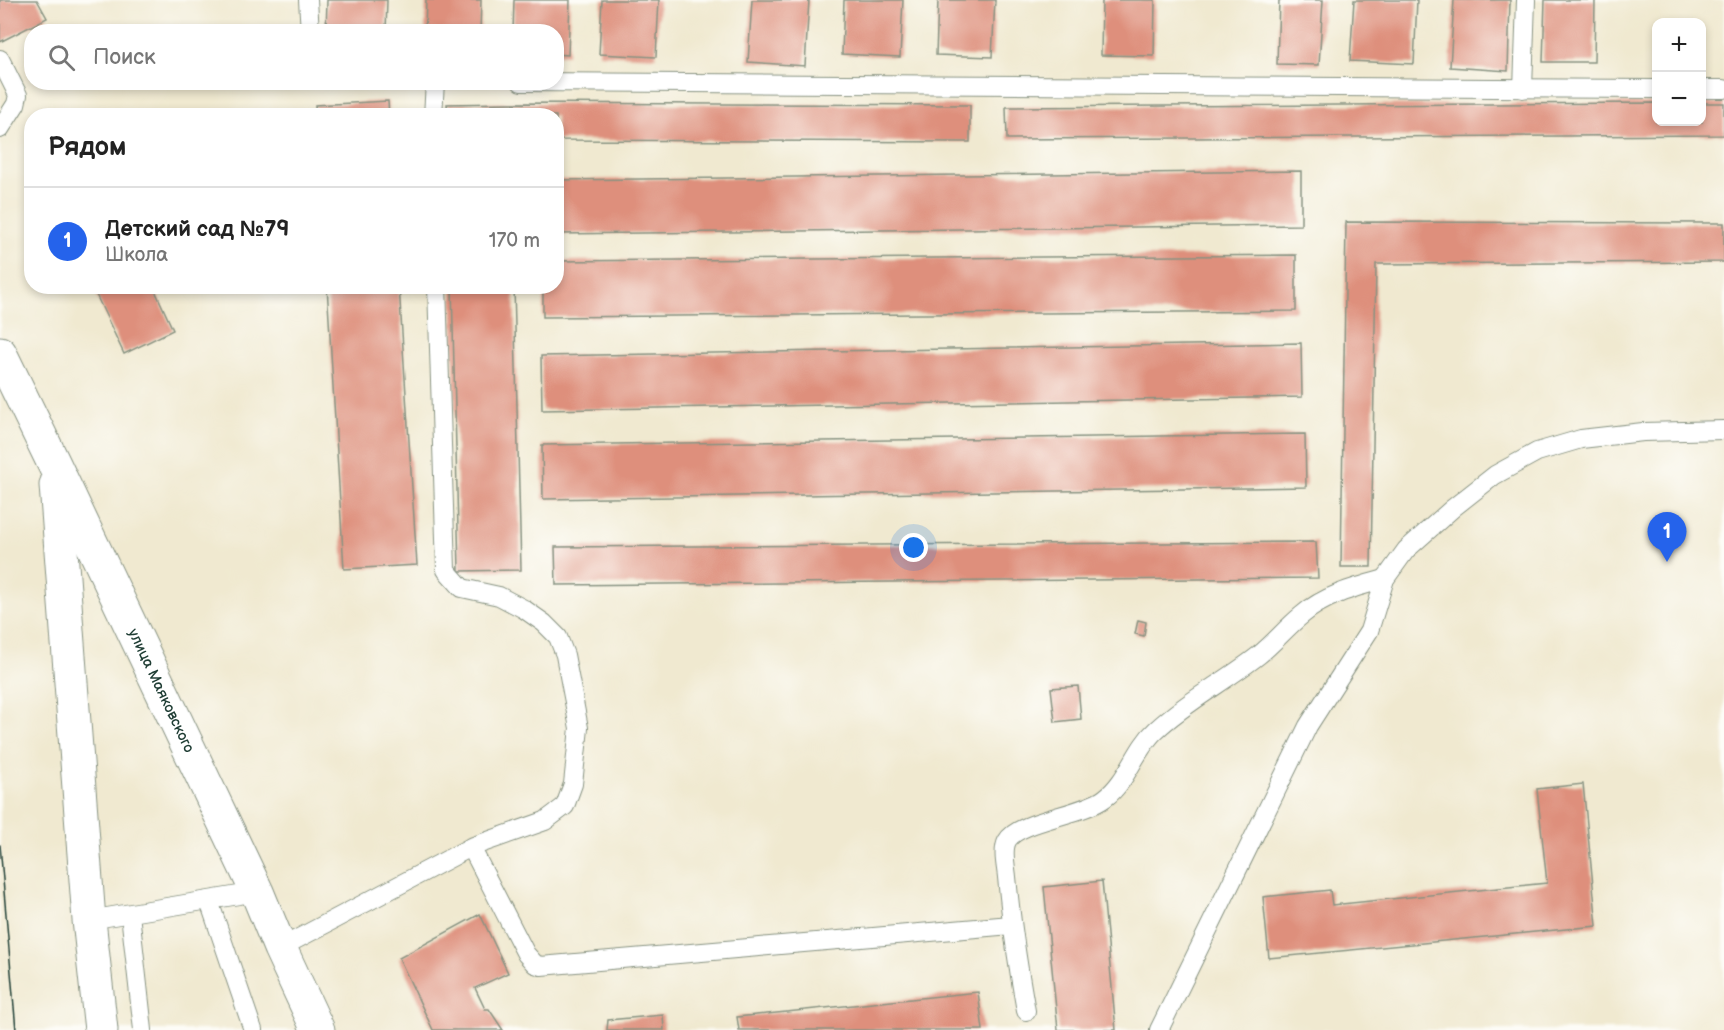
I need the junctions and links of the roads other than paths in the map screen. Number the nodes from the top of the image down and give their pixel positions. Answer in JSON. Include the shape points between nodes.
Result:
{"nodes":[{"id":1,"x":308,"y":0,"type":"edge"},
{"id":2,"x":1526,"y":0,"type":"edge"},
{"id":3,"x":310,"y":24,"type":"edge"},
{"id":4,"x":0,"y":59,"type":"edge"},
{"id":5,"x":564,"y":82,"type":"edge"},
{"id":6,"x":1523,"y":89,"type":"junction"},
{"id":7,"x":1652,"y":89,"type":"edge"},
{"id":8,"x":1706,"y":89,"type":"edge"},
{"id":9,"x":1724,"y":89,"type":"edge"},
{"id":10,"x":435,"y":90,"type":"edge"},
{"id":11,"x":434,"y":108,"type":"edge"},
{"id":12,"x":0,"y":129,"type":"edge"},
{"id":13,"x":437,"y":294,"type":"edge"},
{"id":14,"x":0,"y":353,"type":"edge"},
{"id":15,"x":1724,"y":430,"type":"edge"},
{"id":16,"x":54,"y":464,"type":"junction"},
{"id":17,"x":1384,"y":579,"type":"junction"},
{"id":18,"x":471,"y":847,"type":"junction"},
{"id":19,"x":257,"y":892,"type":"junction"},
{"id":20,"x":209,"y":901,"type":"junction"},
{"id":21,"x":130,"y":914,"type":"junction"},
{"id":22,"x":89,"y":920,"type":"junction"},
{"id":23,"x":1011,"y":925,"type":"junction"},
{"id":24,"x":280,"y":948,"type":"junction"},
{"id":25,"x":1026,"y":1011,"type":"dead end"},
{"id":26,"x":101,"y":1030,"type":"edge"},
{"id":27,"x":143,"y":1030,"type":"edge"},
{"id":28,"x":253,"y":1030,"type":"edge"},
{"id":29,"x":318,"y":1030,"type":"edge"},
{"id":30,"x":1159,"y":1030,"type":"edge"}],
"edges":[{"from":1,"to":3,"type":"lane"},
{"from":2,"to":6,"type":"lane"},
{"from":4,"to":12,"type":"lane","via":[[18,95]]},
{"from":5,"to":6,"type":"lane"},
{"from":6,"to":7,"type":"lane"},
{"from":8,"to":9,"type":"lane"},
{"from":10,"to":11,"type":"lane"},
{"from":13,"to":18,"type":"lane","via":[[446,570],[462,588],[507,600],[544,622],[558,636],[566,656],[579,728],[573,784],[565,806],[545,821]]},
{"from":14,"to":16,"type":"main road","name":"улица Маяковского"},
{"from":15,"to":17,"type":"lane","via":[[1591,437],[1537,452],[1495,475],[1453,508],[1406,550]]},
{"from":16,"to":19,"type":"main road","name":"улица Маяковского"},
{"from":16,"to":22,"type":"main road"},
{"from":17,"to":23,"type":"lane","via":[[1340,592],[1304,613],[1260,654],[1155,730],[1107,797],[1093,806],[1013,833],[1005,845]]},
{"from":17,"to":30,"type":"lane","via":[[1369,631],[1308,726]]},
{"from":18,"to":23,"type":"lane","via":[[526,954],[541,966]]},
{"from":18,"to":24,"type":"lane"},
{"from":19,"to":20,"type":"lane"},
{"from":19,"to":24,"type":"main road","name":"улица Маяковского"},
{"from":20,"to":21,"type":"lane"},
{"from":20,"to":28,"type":"lane"},
{"from":21,"to":22,"type":"lane"},
{"from":21,"to":27,"type":"lane"},
{"from":22,"to":26,"type":"main road"},
{"from":23,"to":25,"type":"lane"},
{"from":24,"to":29,"type":"main road","name":"улица Маяковского"}]}
